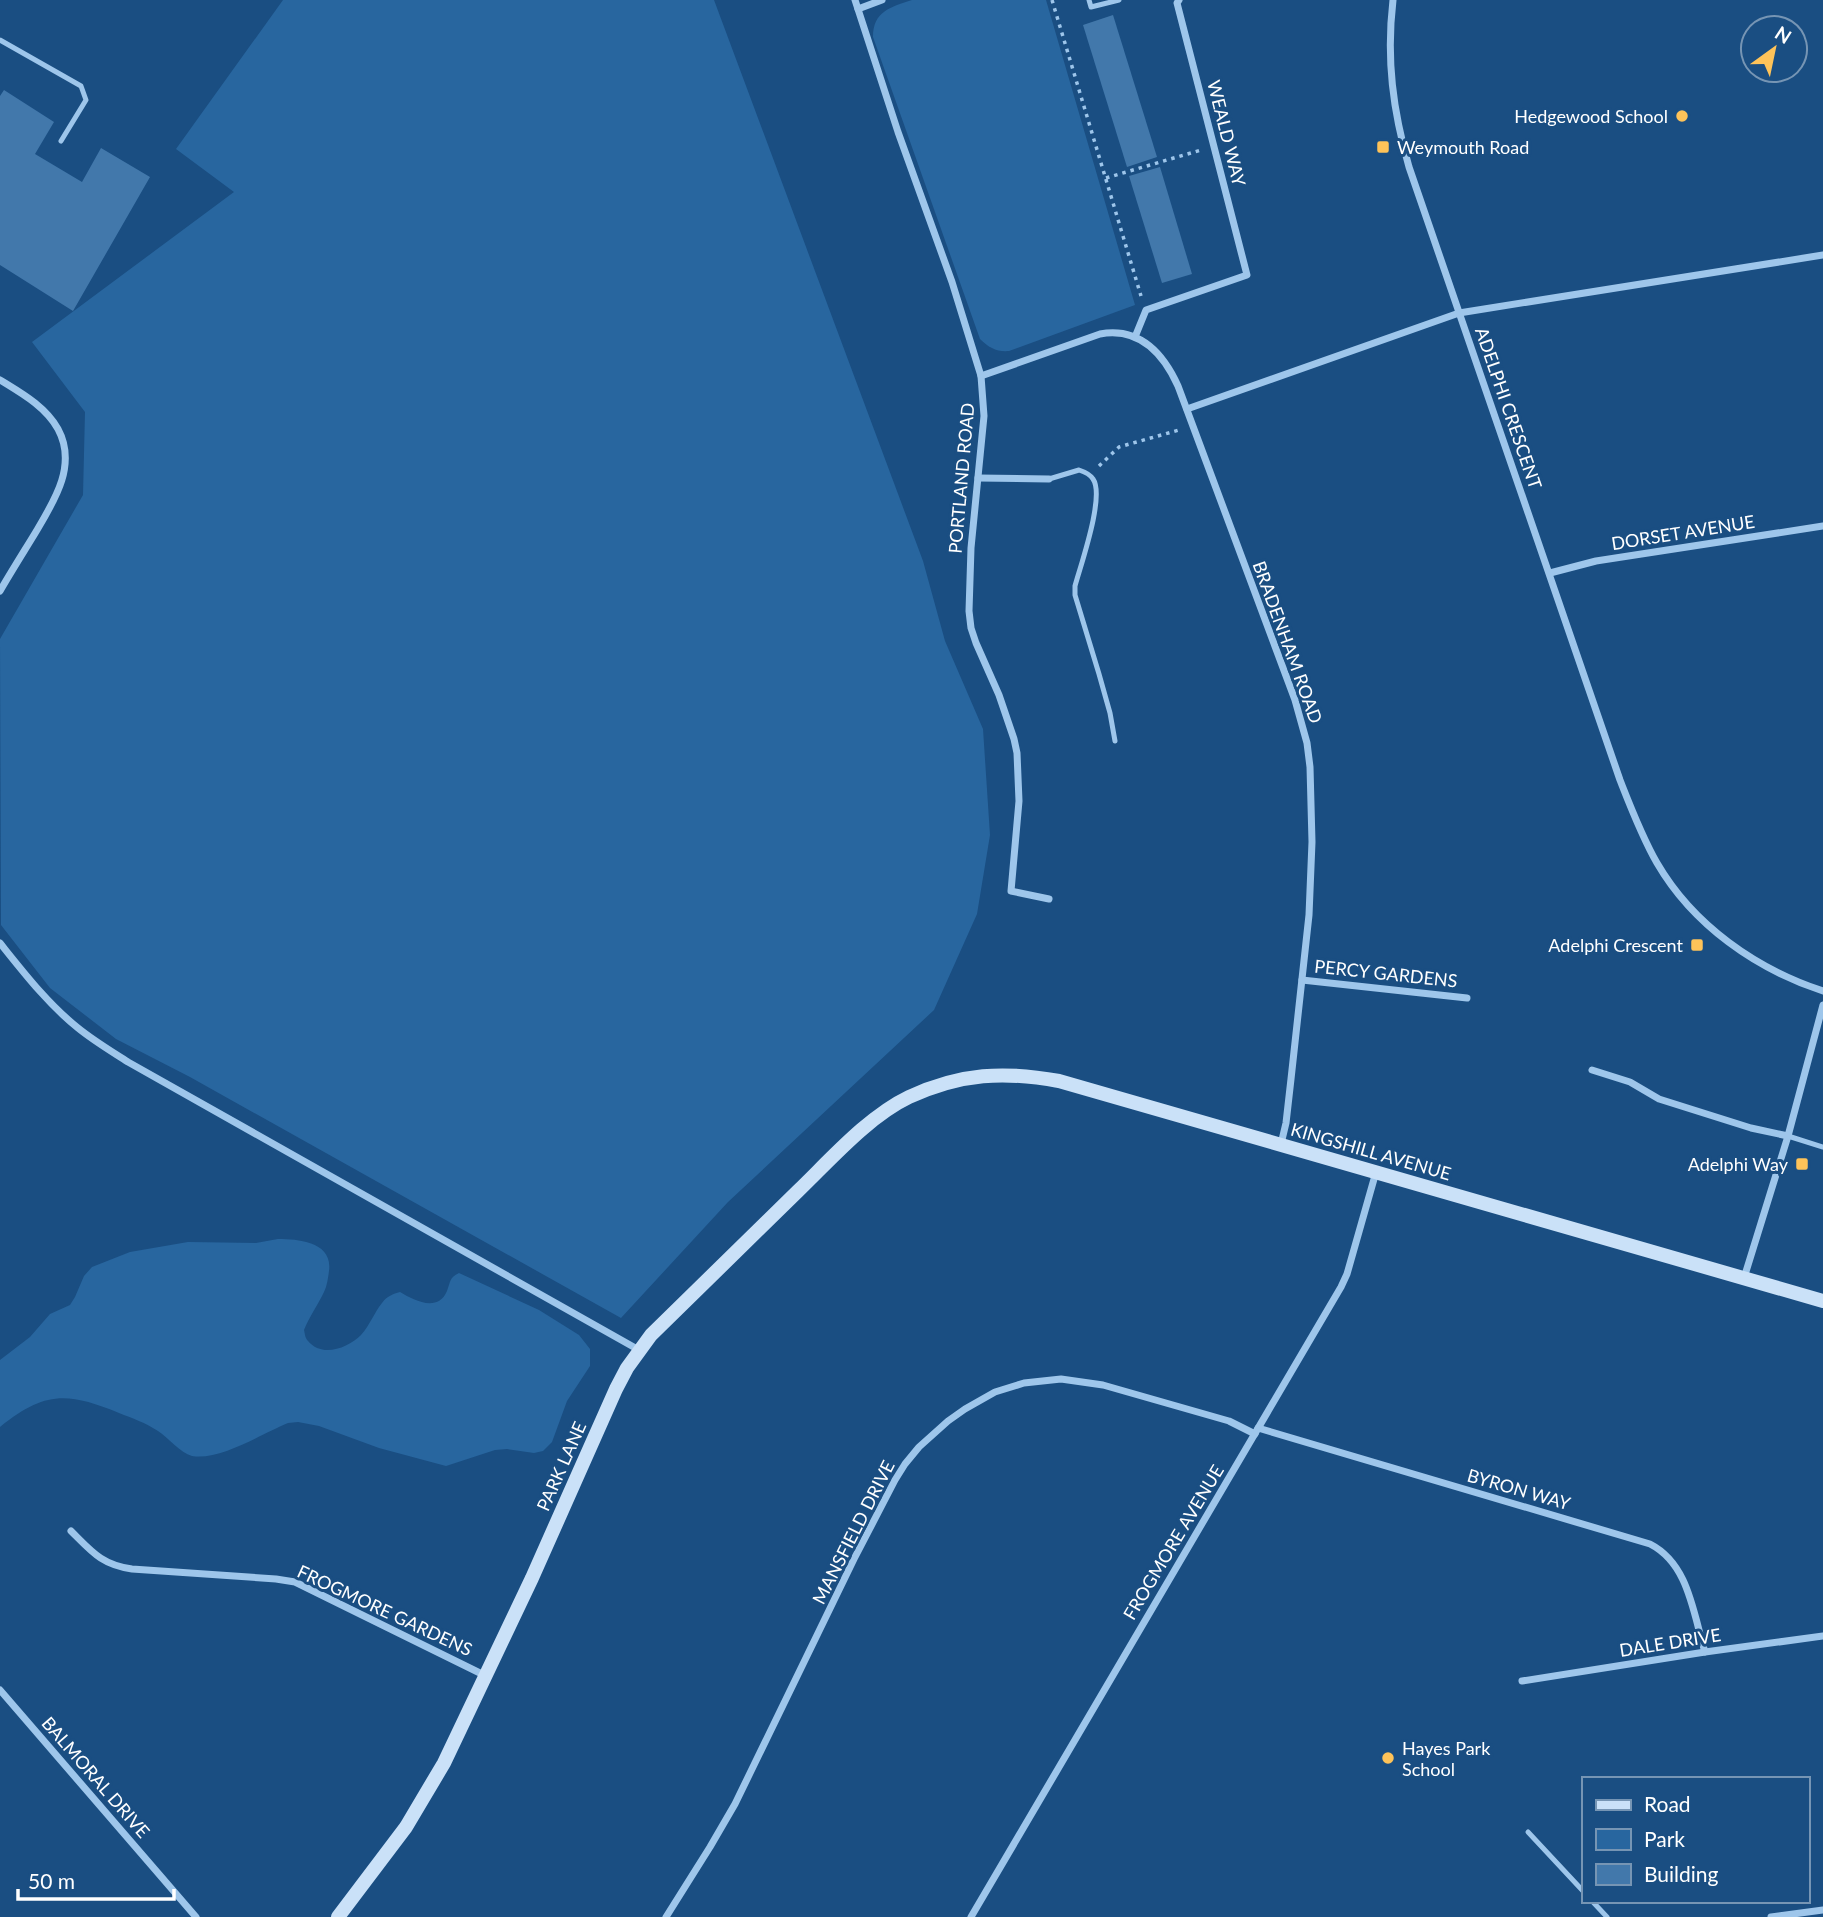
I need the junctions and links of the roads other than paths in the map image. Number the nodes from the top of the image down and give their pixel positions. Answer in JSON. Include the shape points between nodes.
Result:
{"nodes":[{"id":1,"x":855,"y":0,"type":"edge"},
{"id":2,"x":882,"y":0,"type":"edge"},
{"id":3,"x":1089,"y":0,"type":"edge"},
{"id":4,"x":1119,"y":0,"type":"edge"},
{"id":5,"x":1168,"y":0,"type":"edge"},
{"id":6,"x":1393,"y":0,"type":"edge"},
{"id":7,"x":1178,"y":1,"type":"edge"},
{"id":8,"x":858,"y":9,"type":"junction"},
{"id":9,"x":0,"y":40,"type":"edge"},
{"id":10,"x":61,"y":141,"type":"dead end"},
{"id":11,"x":1823,"y":255,"type":"edge"},
{"id":12,"x":1459,"y":313,"type":"junction"},
{"id":13,"x":1135,"y":337,"type":"junction"},
{"id":14,"x":981,"y":376,"type":"junction"},
{"id":15,"x":0,"y":380,"type":"edge"},
{"id":16,"x":1187,"y":409,"type":"junction"},
{"id":17,"x":978,"y":478,"type":"junction"},
{"id":18,"x":1049,"y":479,"type":"joint"},
{"id":19,"x":1823,"y":526,"type":"edge"},
{"id":20,"x":1550,"y":573,"type":"junction"},
{"id":21,"x":0,"y":591,"type":"edge"},
{"id":22,"x":1115,"y":740,"type":"dead end"},
{"id":23,"x":1049,"y":899,"type":"dead end"},
{"id":24,"x":0,"y":943,"type":"edge"},
{"id":25,"x":1302,"y":980,"type":"junction"},
{"id":26,"x":1823,"y":991,"type":"edge"},
{"id":27,"x":1467,"y":998,"type":"dead end"},
{"id":28,"x":1823,"y":1005,"type":"edge"},
{"id":29,"x":1592,"y":1070,"type":"dead end"},
{"id":30,"x":907,"y":1098,"type":"joint"},
{"id":31,"x":1788,"y":1136,"type":"junction"},
{"id":32,"x":1281,"y":1145,"type":"junction"},
{"id":33,"x":1823,"y":1147,"type":"edge"},
{"id":34,"x":1376,"y":1172,"type":"junction"},
{"id":35,"x":1744,"y":1278,"type":"junction"},
{"id":36,"x":1823,"y":1301,"type":"edge"},
{"id":37,"x":639,"y":1350,"type":"junction"},
{"id":38,"x":1256,"y":1431,"type":"junction"},
{"id":39,"x":71,"y":1531,"type":"dead end"},
{"id":40,"x":1823,"y":1636,"type":"edge"},
{"id":41,"x":1705,"y":1652,"type":"junction"},
{"id":42,"x":487,"y":1676,"type":"junction"},
{"id":43,"x":1522,"y":1681,"type":"dead end"},
{"id":44,"x":0,"y":1690,"type":"edge"},
{"id":45,"x":1528,"y":1832,"type":"dead end"},
{"id":46,"x":1582,"y":1890,"type":"edge"},
{"id":47,"x":1594,"y":1903,"type":"edge"},
{"id":48,"x":1823,"y":1910,"type":"edge"},
{"id":49,"x":196,"y":1917,"type":"edge"},
{"id":50,"x":338,"y":1917,"type":"edge"},
{"id":51,"x":666,"y":1917,"type":"edge"},
{"id":52,"x":971,"y":1917,"type":"edge"},
{"id":53,"x":1606,"y":1917,"type":"edge"},
{"id":54,"x":1771,"y":1917,"type":"edge"}],
"edges":[{"from":1,"to":8,"type":"street","name":"PORTLAND ROAD"},
{"from":2,"to":8,"type":"street"},
{"from":3,"to":4,"type":"lane","via":[[1091,7]]},
{"from":5,"to":7,"type":"lane"},
{"from":6,"to":12,"type":"street","name":"ADELPHI CRESCENT","via":[[1390,64],[1399,134]]},
{"from":7,"to":13,"type":"street","name":"WEALD WAY","via":[[1247,275],[1146,310]]},
{"from":8,"to":14,"type":"street","name":"PORTLAND ROAD"},
{"from":9,"to":10,"type":"lane","via":[[81,86],[86,100]]},
{"from":11,"to":12,"type":"street"},
{"from":12,"to":16,"type":"street"},
{"from":12,"to":20,"type":"street","name":"ADELPHI CRESCENT"},
{"from":13,"to":14,"type":"street","via":[[1100,334]]},
{"from":13,"to":16,"type":"street","name":"BRADENHAM ROAD","via":[[1166,362]]},
{"from":14,"to":17,"type":"street","name":"PORTLAND ROAD","via":[[984,416]]},
{"from":15,"to":21,"type":"street","via":[[49,417],[63,440],[66,456],[54,502]]},
{"from":16,"to":25,"type":"street","name":"BRADENHAM ROAD","via":[[1307,743],[1311,842]]},
{"from":17,"to":18,"type":"street"},
{"from":17,"to":23,"type":"street","name":"PORTLAND ROAD","via":[[971,548],[971,628],[1017,753],[1019,801],[1011,891]]},
{"from":18,"to":22,"type":"lane","via":[[1079,470],[1094,479],[1093,521],[1075,595]]},
{"from":19,"to":20,"type":"street","name":"DORSET AVENUE","via":[[1596,561]]},
{"from":20,"to":26,"type":"street","name":"ADELPHI CRESCENT","via":[[1620,780],[1668,880],[1726,941],[1781,975]]},
{"from":24,"to":37,"type":"street","via":[[60,1012],[128,1062]]},
{"from":25,"to":27,"type":"street","name":"PERCY GARDENS"},
{"from":25,"to":32,"type":"street","name":"BRADENHAM ROAD"},
{"from":28,"to":31,"type":"street"},
{"from":29,"to":31,"type":"street","via":[[1630,1082],[1659,1100]]},
{"from":30,"to":32,"type":"street","name":"KINGSHILL AVENUE","via":[[967,1078],[1031,1076]]},
{"from":30,"to":37,"type":"street","name":"PARK LANE","via":[[847,1143]]},
{"from":31,"to":33,"type":"lane"},
{"from":31,"to":35,"type":"street"},
{"from":32,"to":34,"type":"street","name":"KINGSHILL AVENUE"},
{"from":34,"to":35,"type":"street","name":"KINGSHILL AVENUE"},
{"from":34,"to":38,"type":"street","name":"FROGMORE AVENUE","via":[[1341,1287]]},
{"from":35,"to":36,"type":"street","name":"KINGSHILL AVENUE"},
{"from":37,"to":42,"type":"street","name":"PARK LANE","via":[[616,1389]]},
{"from":38,"to":41,"type":"street","name":"BYRON WAY","via":[[1658,1548],[1681,1572]]},
{"from":38,"to":51,"type":"street","name":"MANSFIELD DRIVE","via":[[1103,1385],[1061,1379],[995,1392],[948,1421],[913,1454],[890,1489],[735,1804]]},
{"from":38,"to":52,"type":"street","name":"FROGMORE AVENUE"},
{"from":39,"to":42,"type":"street","name":"FROGMORE GARDENS","via":[[113,1566],[295,1582]]},
{"from":40,"to":41,"type":"street","name":"DALE DRIVE"},
{"from":41,"to":43,"type":"street","name":"DALE DRIVE"},
{"from":42,"to":50,"type":"street","name":"PARK LANE","via":[[425,1797]]},
{"from":44,"to":49,"type":"street","name":"BALMORAL DRIVE"},
{"from":45,"to":46,"type":"lane"},
{"from":47,"to":53,"type":"lane"},
{"from":48,"to":54,"type":"street"}]}
